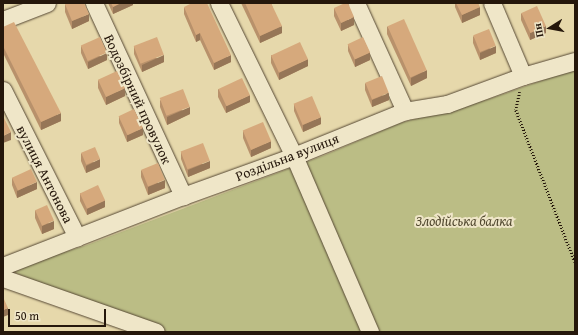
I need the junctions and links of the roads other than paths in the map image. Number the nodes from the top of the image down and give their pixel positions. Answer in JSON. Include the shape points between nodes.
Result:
{"nodes":[{"id":1,"x":47,"y":3,"type":"edge"},
{"id":2,"x":94,"y":3,"type":"edge"},
{"id":3,"x":219,"y":3,"type":"edge"},
{"id":4,"x":356,"y":3,"type":"edge"},
{"id":5,"x":492,"y":3,"type":"edge"},
{"id":6,"x":3,"y":20,"type":"edge"},
{"id":7,"x":575,"y":61,"type":"edge"},
{"id":8,"x":523,"y":76,"type":"junction"},
{"id":9,"x":3,"y":90,"type":"edge"},
{"id":10,"x":406,"y":111,"type":"junction"},
{"id":11,"x":294,"y":156,"type":"junction"},
{"id":12,"x":183,"y":196,"type":"junction"},
{"id":13,"x":76,"y":237,"type":"junction"},
{"id":14,"x":3,"y":266,"type":"edge"},
{"id":15,"x":3,"y":278,"type":"edge"},
{"id":16,"x":156,"y":332,"type":"edge"},
{"id":17,"x":370,"y":332,"type":"edge"}],
"edges":[{"from":1,"to":6,"type":"street"},
{"from":2,"to":12,"type":"street","name":"Водозбірний провулок"},
{"from":3,"to":11,"type":"street"},
{"from":4,"to":10,"type":"street"},
{"from":5,"to":8,"type":"street"},
{"from":7,"to":8,"type":"street","name":"Роздільна вулиця"},
{"from":8,"to":10,"type":"street","name":"Роздільна вулиця","via":[[446,104]]},
{"from":9,"to":13,"type":"street","name":"вулиця Антонова"},
{"from":10,"to":11,"type":"street","name":"Роздільна вулиця"},
{"from":11,"to":12,"type":"street","name":"Роздільна вулиця"},
{"from":11,"to":17,"type":"street"},
{"from":12,"to":13,"type":"street","name":"Роздільна вулиця"},
{"from":13,"to":14,"type":"street","name":"Роздільна вулиця"},
{"from":15,"to":16,"type":"street"}]}
